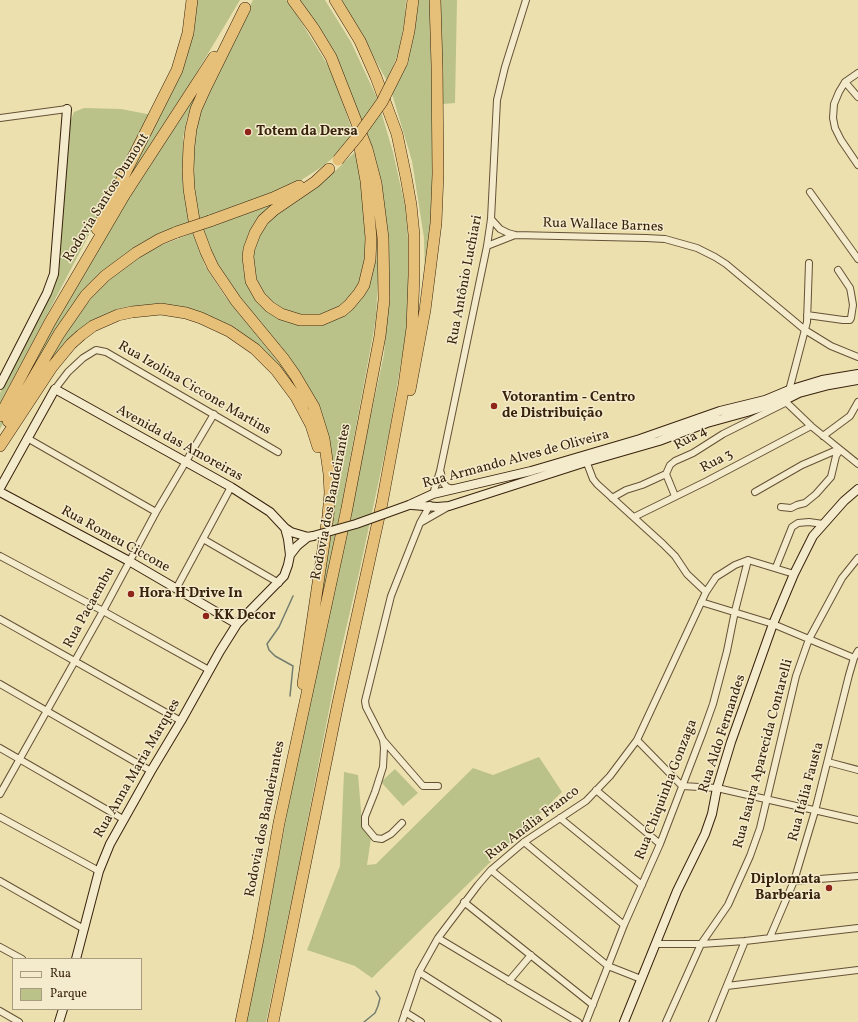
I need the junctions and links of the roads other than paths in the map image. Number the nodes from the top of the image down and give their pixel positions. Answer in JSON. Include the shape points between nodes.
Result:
{"nodes":[{"id":1,"x":192,"y":0,"type":"edge"},
{"id":2,"x":292,"y":0,"type":"edge"},
{"id":3,"x":335,"y":0,"type":"edge"},
{"id":4,"x":434,"y":0,"type":"edge"},
{"id":5,"x":526,"y":0,"type":"edge"},
{"id":6,"x":413,"y":1,"type":"edge"},
{"id":7,"x":247,"y":4,"type":"edge"},
{"id":8,"x":858,"y":73,"type":"edge"},
{"id":9,"x":845,"y":82,"type":"junction"},
{"id":10,"x":858,"y":97,"type":"edge"},
{"id":11,"x":67,"y":109,"type":"joint"},
{"id":12,"x":353,"y":112,"type":"junction"},
{"id":13,"x":0,"y":118,"type":"edge"},
{"id":14,"x":858,"y":165,"type":"edge"},
{"id":15,"x":329,"y":169,"type":"junction"},
{"id":16,"x":810,"y":192,"type":"dead end"},
{"id":17,"x":491,"y":219,"type":"junction"},
{"id":18,"x":515,"y":235,"type":"junction"},
{"id":19,"x":487,"y":246,"type":"junction"},
{"id":20,"x":858,"y":259,"type":"edge"},
{"id":21,"x":809,"y":262,"type":"dead end"},
{"id":22,"x":838,"y":270,"type":"dead end"},
{"id":23,"x":807,"y":315,"type":"junction"},
{"id":24,"x":50,"y":322,"type":"junction"},
{"id":25,"x":805,"y":330,"type":"junction"},
{"id":26,"x":858,"y":356,"type":"edge"},
{"id":27,"x":858,"y":374,"type":"edge"},
{"id":28,"x":858,"y":380,"type":"edge"},
{"id":29,"x":0,"y":385,"type":"edge"},
{"id":30,"x":55,"y":389,"type":"junction"},
{"id":31,"x":789,"y":390,"type":"junction"},
{"id":32,"x":786,"y":400,"type":"junction"},
{"id":33,"x":858,"y":402,"type":"edge"},
{"id":34,"x":214,"y":414,"type":"junction"},
{"id":35,"x":858,"y":415,"type":"edge"},
{"id":36,"x":0,"y":416,"type":"edge"},
{"id":37,"x":850,"y":416,"type":"junction"},
{"id":38,"x":811,"y":426,"type":"junction"},
{"id":39,"x":0,"y":436,"type":"edge"},
{"id":40,"x":823,"y":436,"type":"junction"},
{"id":41,"x":27,"y":438,"type":"junction"},
{"id":42,"x":0,"y":446,"type":"edge"},
{"id":43,"x":840,"y":449,"type":"junction"},
{"id":44,"x":278,"y":452,"type":"dead end"},
{"id":45,"x":586,"y":459,"type":"junction"},
{"id":46,"x":185,"y":461,"type":"junction"},
{"id":47,"x":858,"y":464,"type":"edge"},
{"id":48,"x":440,"y":471,"type":"junction"},
{"id":49,"x":666,"y":474,"type":"junction"},
{"id":50,"x":231,"y":487,"type":"junction"},
{"id":51,"x":0,"y":488,"type":"edge"},
{"id":52,"x":858,"y":489,"type":"edge"},
{"id":53,"x":455,"y":490,"type":"junction"},
{"id":54,"x":0,"y":492,"type":"edge"},
{"id":55,"x":755,"y":492,"type":"dead end"},
{"id":56,"x":433,"y":494,"type":"junction"},
{"id":57,"x":675,"y":496,"type":"junction"},
{"id":58,"x":612,"y":498,"type":"junction"},
{"id":59,"x":382,"y":503,"type":"junction"},
{"id":60,"x":410,"y":505,"type":"junction"},
{"id":61,"x":453,"y":505,"type":"junction"},
{"id":62,"x":430,"y":506,"type":"junction"},
{"id":63,"x":781,"y":507,"type":"dead end"},
{"id":64,"x":156,"y":512,"type":"junction"},
{"id":65,"x":634,"y":517,"type":"junction"},
{"id":66,"x":420,"y":523,"type":"junction"},
{"id":67,"x":823,"y":524,"type":"junction"},
{"id":68,"x":285,"y":528,"type":"junction"},
{"id":69,"x":311,"y":537,"type":"junction"},
{"id":70,"x":203,"y":539,"type":"junction"},
{"id":71,"x":326,"y":539,"type":"junction"},
{"id":72,"x":290,"y":555,"type":"junction"},
{"id":73,"x":0,"y":556,"type":"edge"},
{"id":74,"x":858,"y":558,"type":"edge"},
{"id":75,"x":748,"y":560,"type":"junction"},
{"id":76,"x":129,"y":561,"type":"junction"},
{"id":77,"x":776,"y":568,"type":"junction"},
{"id":78,"x":794,"y":574,"type":"junction"},
{"id":79,"x":278,"y":583,"type":"junction"},
{"id":80,"x":176,"y":589,"type":"junction"},
{"id":81,"x":706,"y":592,"type":"junction"},
{"id":82,"x":701,"y":602,"type":"junction"},
{"id":83,"x":103,"y":611,"type":"junction"},
{"id":84,"x":735,"y":611,"type":"junction"},
{"id":85,"x":0,"y":619,"type":"edge"},
{"id":86,"x":237,"y":624,"type":"junction"},
{"id":87,"x":773,"y":624,"type":"junction"},
{"id":88,"x":809,"y":639,"type":"junction"},
{"id":89,"x":858,"y":651,"type":"edge"},
{"id":90,"x":854,"y":658,"type":"junction"},
{"id":91,"x":74,"y":661,"type":"junction"},
{"id":92,"x":209,"y":670,"type":"junction"},
{"id":93,"x":0,"y":684,"type":"edge"},
{"id":94,"x":46,"y":710,"type":"junction"},
{"id":95,"x":181,"y":721,"type":"junction"},
{"id":96,"x":383,"y":740,"type":"junction"},
{"id":97,"x":637,"y":740,"type":"junction"},
{"id":98,"x":0,"y":748,"type":"edge"},
{"id":99,"x":19,"y":758,"type":"junction"},
{"id":100,"x":828,"y":762,"type":"junction"},
{"id":101,"x":290,"y":770,"type":"junction"},
{"id":102,"x":858,"y":770,"type":"edge"},
{"id":103,"x":151,"y":771,"type":"junction"},
{"id":104,"x":438,"y":786,"type":"dead end"},
{"id":105,"x":682,"y":786,"type":"junction"},
{"id":106,"x":717,"y":788,"type":"junction"},
{"id":107,"x":596,"y":790,"type":"junction"},
{"id":108,"x":0,"y":794,"type":"edge"},
{"id":109,"x":766,"y":799,"type":"junction"},
{"id":110,"x":816,"y":811,"type":"junction"},
{"id":111,"x":0,"y":817,"type":"edge"},
{"id":112,"x":560,"y":818,"type":"junction"},
{"id":113,"x":123,"y":819,"type":"junction"},
{"id":114,"x":858,"y":820,"type":"edge"},
{"id":115,"x":402,"y":823,"type":"dead end"},
{"id":116,"x":524,"y":842,"type":"junction"},
{"id":117,"x":660,"y":844,"type":"junction"},
{"id":118,"x":491,"y":870,"type":"junction"},
{"id":119,"x":99,"y":871,"type":"junction"},
{"id":120,"x":858,"y":876,"type":"edge"},
{"id":121,"x":794,"y":881,"type":"junction"},
{"id":122,"x":0,"y":882,"type":"edge"},
{"id":123,"x":642,"y":885,"type":"junction"},
{"id":124,"x":464,"y":902,"type":"junction"},
{"id":125,"x":624,"y":925,"type":"junction"},
{"id":126,"x":858,"y":928,"type":"edge"},
{"id":127,"x":84,"y":929,"type":"junction"},
{"id":128,"x":438,"y":938,"type":"junction"},
{"id":129,"x":770,"y":938,"type":"junction"},
{"id":130,"x":745,"y":941,"type":"junction"},
{"id":131,"x":655,"y":944,"type":"junction"},
{"id":132,"x":701,"y":944,"type":"junction"},
{"id":133,"x":0,"y":947,"type":"edge"},
{"id":134,"x":531,"y":955,"type":"junction"},
{"id":135,"x":20,"y":958,"type":"edge"},
{"id":136,"x":76,"y":958,"type":"edge"},
{"id":137,"x":608,"y":966,"type":"junction"},
{"id":138,"x":858,"y":970,"type":"edge"},
{"id":139,"x":419,"y":972,"type":"junction"},
{"id":140,"x":641,"y":979,"type":"junction"},
{"id":141,"x":509,"y":981,"type":"junction"},
{"id":142,"x":727,"y":986,"type":"junction"},
{"id":143,"x":593,"y":1005,"type":"junction"},
{"id":144,"x":63,"y":1010,"type":"edge"},
{"id":145,"x":0,"y":1011,"type":"edge"},
{"id":146,"x":405,"y":1012,"type":"junction"},
{"id":147,"x":19,"y":1022,"type":"edge"},
{"id":148,"x":59,"y":1022,"type":"edge"},
{"id":149,"x":241,"y":1022,"type":"edge"},
{"id":150,"x":274,"y":1022,"type":"edge"},
{"id":151,"x":402,"y":1022,"type":"edge"},
{"id":152,"x":421,"y":1022,"type":"edge"},
{"id":153,"x":498,"y":1022,"type":"edge"},
{"id":154,"x":578,"y":1022,"type":"edge"},
{"id":155,"x":586,"y":1022,"type":"edge"},
{"id":156,"x":624,"y":1022,"type":"edge"},
{"id":157,"x":666,"y":1022,"type":"edge"},
{"id":158,"x":712,"y":1022,"type":"edge"}],
"edges":[{"from":1,"to":24,"type":"highway","via":[[188,33],[177,70],[62,293]]},
{"from":2,"to":12,"type":"highway","name":"Rodovia dos Bandeirantes","via":[[331,56]]},
{"from":3,"to":59,"type":"highway","via":[[360,41],[391,115],[412,213],[412,328]]},
{"from":4,"to":59,"type":"highway","via":[[438,174],[434,236],[425,310],[402,438]]},
{"from":5,"to":17,"type":"street","name":"Rua Antônio Luchiari","via":[[497,100]]},
{"from":6,"to":15,"type":"highway","bridge":true,"via":[[402,62],[382,102],[357,137]]},
{"from":7,"to":24,"type":"highway","name":"Rodovia Santos Dumont","via":[[125,194]]},
{"from":7,"to":71,"type":"highway","via":[[196,109],[191,129],[188,170],[191,205],[199,236],[213,267],[236,301],[296,375],[314,407],[324,439],[329,474]]},
{"from":8,"to":9,"type":"street"},
{"from":9,"to":10,"type":"street"},
{"from":9,"to":14,"type":"street","via":[[834,104],[833,118],[840,140]]},
{"from":11,"to":13,"type":"street"},
{"from":11,"to":29,"type":"main road","via":[[54,274],[44,300]]},
{"from":12,"to":15,"type":"highway","via":[[369,208],[371,238],[367,276],[359,293],[342,311],[321,320],[300,320],[281,314],[260,297],[251,281],[249,249],[263,220]]},
{"from":12,"to":101,"type":"highway","name":"Rodovia dos Bandeirantes","via":[[367,149],[380,206],[384,238],[382,318],[344,520]]},
{"from":15,"to":39,"type":"highway","bridge":true,"via":[[273,198],[177,232],[148,246],[105,276],[86,295],[58,334]]},
{"from":16,"to":20,"type":"street"},
{"from":17,"to":18,"type":"street","name":"Rua Wallace Barnes","via":[[500,229]]},
{"from":17,"to":19,"type":"street","name":"Rua Antônio Luchiari"},
{"from":18,"to":19,"type":"street","name":"Rua Wallace Barnes"},
{"from":18,"to":25,"type":"street","name":"Rua Wallace Barnes","via":[[665,239],[697,248],[726,264]]},
{"from":19,"to":48,"type":"street","name":"Rua Antônio Luchiari"},
{"from":21,"to":23,"type":"street"},
{"from":22,"to":23,"type":"street","via":[[852,293],[850,320]]},
{"from":23,"to":25,"type":"street"},
{"from":24,"to":36,"type":"highway","name":"Rodovia Santos Dumont"},
{"from":25,"to":26,"type":"street","name":"Rua Wallace Barnes","via":[[836,348]]},
{"from":25,"to":31,"type":"street"},
{"from":27,"to":31,"type":"main road","name":"Rua Armando Alves de Oliveira","via":[[822,380]]},
{"from":28,"to":32,"type":"main road","name":"Rua Armando Alves de Oliveira","via":[[799,393]]},
{"from":30,"to":34,"type":"street","name":"Rua Izolina Ciccone Martins","via":[[75,364],[96,350],[114,356]]},
{"from":30,"to":41,"type":"main road"},
{"from":30,"to":46,"type":"main road","name":"Avenida das Amoreiras"},
{"from":31,"to":32,"type":"street"},
{"from":31,"to":45,"type":"main road","name":"Rua Armando Alves de Oliveira","via":[[765,400],[720,411]]},
{"from":32,"to":38,"type":"street"},
{"from":32,"to":45,"type":"main road","name":"Rua Armando Alves de Oliveira","via":[[707,423],[659,441]]},
{"from":32,"to":49,"type":"street","name":"Rua 4","via":[[670,465]]},
{"from":33,"to":37,"type":"street"},
{"from":34,"to":44,"type":"street","name":"Rua Izolina Ciccone Martins"},
{"from":34,"to":46,"type":"street","name":"Rua Pacaembu"},
{"from":35,"to":37,"type":"street"},
{"from":37,"to":40,"type":"street"},
{"from":38,"to":40,"type":"street"},
{"from":38,"to":57,"type":"street","name":"Rua 3"},
{"from":40,"to":43,"type":"street"},
{"from":41,"to":51,"type":"main road"},
{"from":41,"to":64,"type":"street"},
{"from":42,"to":71,"type":"highway","via":[[52,366],[81,335],[104,321],[132,312],[162,309],[186,313],[229,331],[255,349],[276,370],[296,397],[312,425],[320,457],[325,494]]},
{"from":43,"to":47,"type":"street"},
{"from":43,"to":55,"type":"street","via":[[802,465]]},
{"from":43,"to":63,"type":"street","via":[[831,476],[816,494],[805,503],[791,508]]},
{"from":45,"to":53,"type":"main road","name":"Rua Armando Alves de Oliveira"},
{"from":45,"to":58,"type":"street","via":[[597,484]]},
{"from":45,"to":61,"type":"main road","name":"Rua Armando Alves de Oliveira"},
{"from":46,"to":50,"type":"main road","name":"Avenida das Amoreiras"},
{"from":46,"to":64,"type":"street","name":"Rua Pacaembu"},
{"from":48,"to":53,"type":"street","via":[[444,484]]},
{"from":48,"to":56,"type":"street","name":"Rua Antônio Luchiari"},
{"from":49,"to":57,"type":"street"},
{"from":49,"to":58,"type":"street","name":"Rua 4"},
{"from":50,"to":68,"type":"main road","name":"Avenida das Amoreiras","via":[[270,512]]},
{"from":50,"to":70,"type":"street"},
{"from":52,"to":67,"type":"main road","name":"Rua Aldo Fernandes","via":[[844,500]]},
{"from":53,"to":56,"type":"main road","name":"Rua Armando Alves de Oliveira"},
{"from":53,"to":61,"type":"main road","via":[[457,495]]},
{"from":54,"to":76,"type":"main road","name":"Rua Romeu Ciccone"},
{"from":56,"to":60,"type":"main road","name":"Rua Armando Alves de Oliveira"},
{"from":56,"to":62,"type":"main road"},
{"from":57,"to":65,"type":"street","name":"Rua 3"},
{"from":58,"to":65,"type":"street"},
{"from":59,"to":150,"type":"highway","via":[[338,703]]},
{"from":60,"to":62,"type":"main road","name":"Rua Armando Alves de Oliveira"},
{"from":60,"to":69,"type":"main road","name":"Rua Armando Alves de Oliveira","bridge":true},
{"from":61,"to":62,"type":"main road","name":"Rua Armando Alves de Oliveira"},
{"from":61,"to":66,"type":"street"},
{"from":62,"to":66,"type":"street"},
{"from":64,"to":76,"type":"street","name":"Rua Pacaembu"},
{"from":65,"to":81,"type":"street","via":[[666,546],[687,574]]},
{"from":66,"to":96,"type":"street","via":[[389,602],[365,701],[366,708]]},
{"from":67,"to":77,"type":"street","via":[[808,522],[798,523],[792,527]]},
{"from":67,"to":78,"type":"main road","name":"Rua Aldo Fernandes","via":[[813,536]]},
{"from":68,"to":69,"type":"main road","name":"Avenida das Amoreiras","via":[[296,534]]},
{"from":68,"to":72,"type":"main road"},
{"from":69,"to":72,"type":"main road","via":[[297,546]]},
{"from":70,"to":79,"type":"street"},
{"from":70,"to":80,"type":"street"},
{"from":71,"to":101,"type":"highway"},
{"from":72,"to":79,"type":"main road","via":[[286,571]]},
{"from":73,"to":83,"type":"street"},
{"from":74,"to":88,"type":"street","name":"Rua Isaura Aparecida Contarelli","via":[[842,578]]},
{"from":75,"to":77,"type":"street"},
{"from":75,"to":81,"type":"street","name":"Rua Anália Franco","via":[[716,577]]},
{"from":75,"to":84,"type":"street","name":"Rua Chiquinha Gonzaga"},
{"from":76,"to":80,"type":"main road","name":"Rua Romeu Ciccone"},
{"from":76,"to":83,"type":"street","name":"Rua Pacaembu"},
{"from":77,"to":78,"type":"street"},
{"from":78,"to":87,"type":"main road","name":"Rua Aldo Fernandes"},
{"from":79,"to":86,"type":"main road"},
{"from":80,"to":86,"type":"main road","name":"Rua Romeu Ciccone"},
{"from":81,"to":82,"type":"street","name":"Rua Anália Franco"},
{"from":82,"to":84,"type":"street"},
{"from":82,"to":97,"type":"street","name":"Rua Anália Franco"},
{"from":83,"to":91,"type":"street","name":"Rua Pacaembu"},
{"from":83,"to":92,"type":"street"},
{"from":84,"to":87,"type":"street"},
{"from":84,"to":105,"type":"street","name":"Rua Chiquinha Gonzaga","via":[[713,704]]},
{"from":85,"to":91,"type":"street"},
{"from":86,"to":92,"type":"main road","name":"Rua Anna Maria Marques"},
{"from":87,"to":88,"type":"street"},
{"from":87,"to":106,"type":"main road","name":"Rua Aldo Fernandes"},
{"from":88,"to":90,"type":"street"},
{"from":88,"to":109,"type":"street","name":"Rua Isaura Aparecida Contarelli","via":[[796,676]]},
{"from":89,"to":90,"type":"street","name":"Rua Itália Fausta"},
{"from":90,"to":100,"type":"street","name":"Rua Itália Fausta"},
{"from":91,"to":94,"type":"street","name":"Rua Pacaembu"},
{"from":91,"to":95,"type":"street"},
{"from":92,"to":95,"type":"main road","name":"Rua Anna Maria Marques"},
{"from":93,"to":94,"type":"street"},
{"from":94,"to":99,"type":"street","name":"Rua Pacaembu"},
{"from":94,"to":103,"type":"street"},
{"from":95,"to":103,"type":"main road","name":"Rua Anna Maria Marques"},
{"from":96,"to":104,"type":"street","via":[[423,786]]},
{"from":96,"to":115,"type":"street","via":[[383,767],[364,824],[375,838],[382,839]]},
{"from":97,"to":105,"type":"street"},
{"from":97,"to":107,"type":"street","name":"Rua Anália Franco","via":[[620,764]]},
{"from":98,"to":99,"type":"street"},
{"from":99,"to":108,"type":"street","name":"Rua Pacaembu"},
{"from":99,"to":113,"type":"street"},
{"from":100,"to":102,"type":"street"},
{"from":100,"to":110,"type":"street","name":"Rua Itália Fausta"},
{"from":101,"to":149,"type":"highway","name":"Rodovia dos Bandeirantes"},
{"from":103,"to":113,"type":"main road","name":"Rua Anna Maria Marques"},
{"from":105,"to":106,"type":"street"},
{"from":105,"to":117,"type":"street","name":"Rua Chiquinha Gonzaga"},
{"from":106,"to":109,"type":"street"},
{"from":106,"to":131,"type":"main road","name":"Rua Aldo Fernandes","via":[[705,834]]},
{"from":107,"to":112,"type":"street","name":"Rua Anália Franco","via":[[586,801]]},
{"from":107,"to":117,"type":"street"},
{"from":109,"to":110,"type":"street"},
{"from":109,"to":132,"type":"street","name":"Rua Isaura Aparecida Contarelli","via":[[760,828],[750,856],[728,905]]},
{"from":110,"to":114,"type":"street"},
{"from":110,"to":121,"type":"street","name":"Rua Itália Fausta"},
{"from":111,"to":119,"type":"street"},
{"from":112,"to":116,"type":"street","name":"Rua Anália Franco"},
{"from":112,"to":123,"type":"street"},
{"from":113,"to":119,"type":"main road","name":"Rua Anna Maria Marques"},
{"from":116,"to":118,"type":"street","name":"Rua Anália Franco"},
{"from":116,"to":125,"type":"street"},
{"from":117,"to":123,"type":"street","name":"Rua Chiquinha Gonzaga"},
{"from":118,"to":124,"type":"street","name":"Rua Anália Franco"},
{"from":118,"to":137,"type":"street"},
{"from":119,"to":127,"type":"main road","name":"Rua Anna Maria Marques"},
{"from":120,"to":121,"type":"street"},
{"from":121,"to":129,"type":"street","name":"Rua Itália Fausta"},
{"from":122,"to":127,"type":"street"},
{"from":123,"to":125,"type":"street","name":"Rua Chiquinha Gonzaga"},
{"from":124,"to":128,"type":"street","name":"Rua Anália Franco"},
{"from":124,"to":134,"type":"street"},
{"from":125,"to":137,"type":"street","name":"Rua Chiquinha Gonzaga"},
{"from":126,"to":129,"type":"street"},
{"from":127,"to":136,"type":"main road","name":"Rua Anna Maria Marques"},
{"from":128,"to":139,"type":"street","name":"Rua Anália Franco"},
{"from":128,"to":141,"type":"street"},
{"from":129,"to":130,"type":"street"},
{"from":130,"to":132,"type":"street"},
{"from":130,"to":142,"type":"street"},
{"from":131,"to":132,"type":"street"},
{"from":131,"to":140,"type":"main road","name":"Rua Aldo Fernandes"},
{"from":132,"to":157,"type":"street","name":"Rua Isaura Aparecida Contarelli"},
{"from":133,"to":135,"type":"street"},
{"from":134,"to":141,"type":"street"},
{"from":134,"to":143,"type":"street"},
{"from":137,"to":140,"type":"street"},
{"from":137,"to":143,"type":"street","name":"Rua Chiquinha Gonzaga"},
{"from":138,"to":142,"type":"street"},
{"from":139,"to":146,"type":"street","name":"Rua Anália Franco"},
{"from":139,"to":153,"type":"street"},
{"from":140,"to":156,"type":"main road","name":"Rua Aldo Fernandes"},
{"from":141,"to":154,"type":"street"},
{"from":142,"to":158,"type":"street"},
{"from":143,"to":155,"type":"street","name":"Rua Chiquinha Gonzaga"},
{"from":144,"to":148,"type":"main road"},
{"from":145,"to":147,"type":"street"},
{"from":146,"to":151,"type":"street","name":"Rua Anália Franco"},
{"from":146,"to":152,"type":"street"}]}
